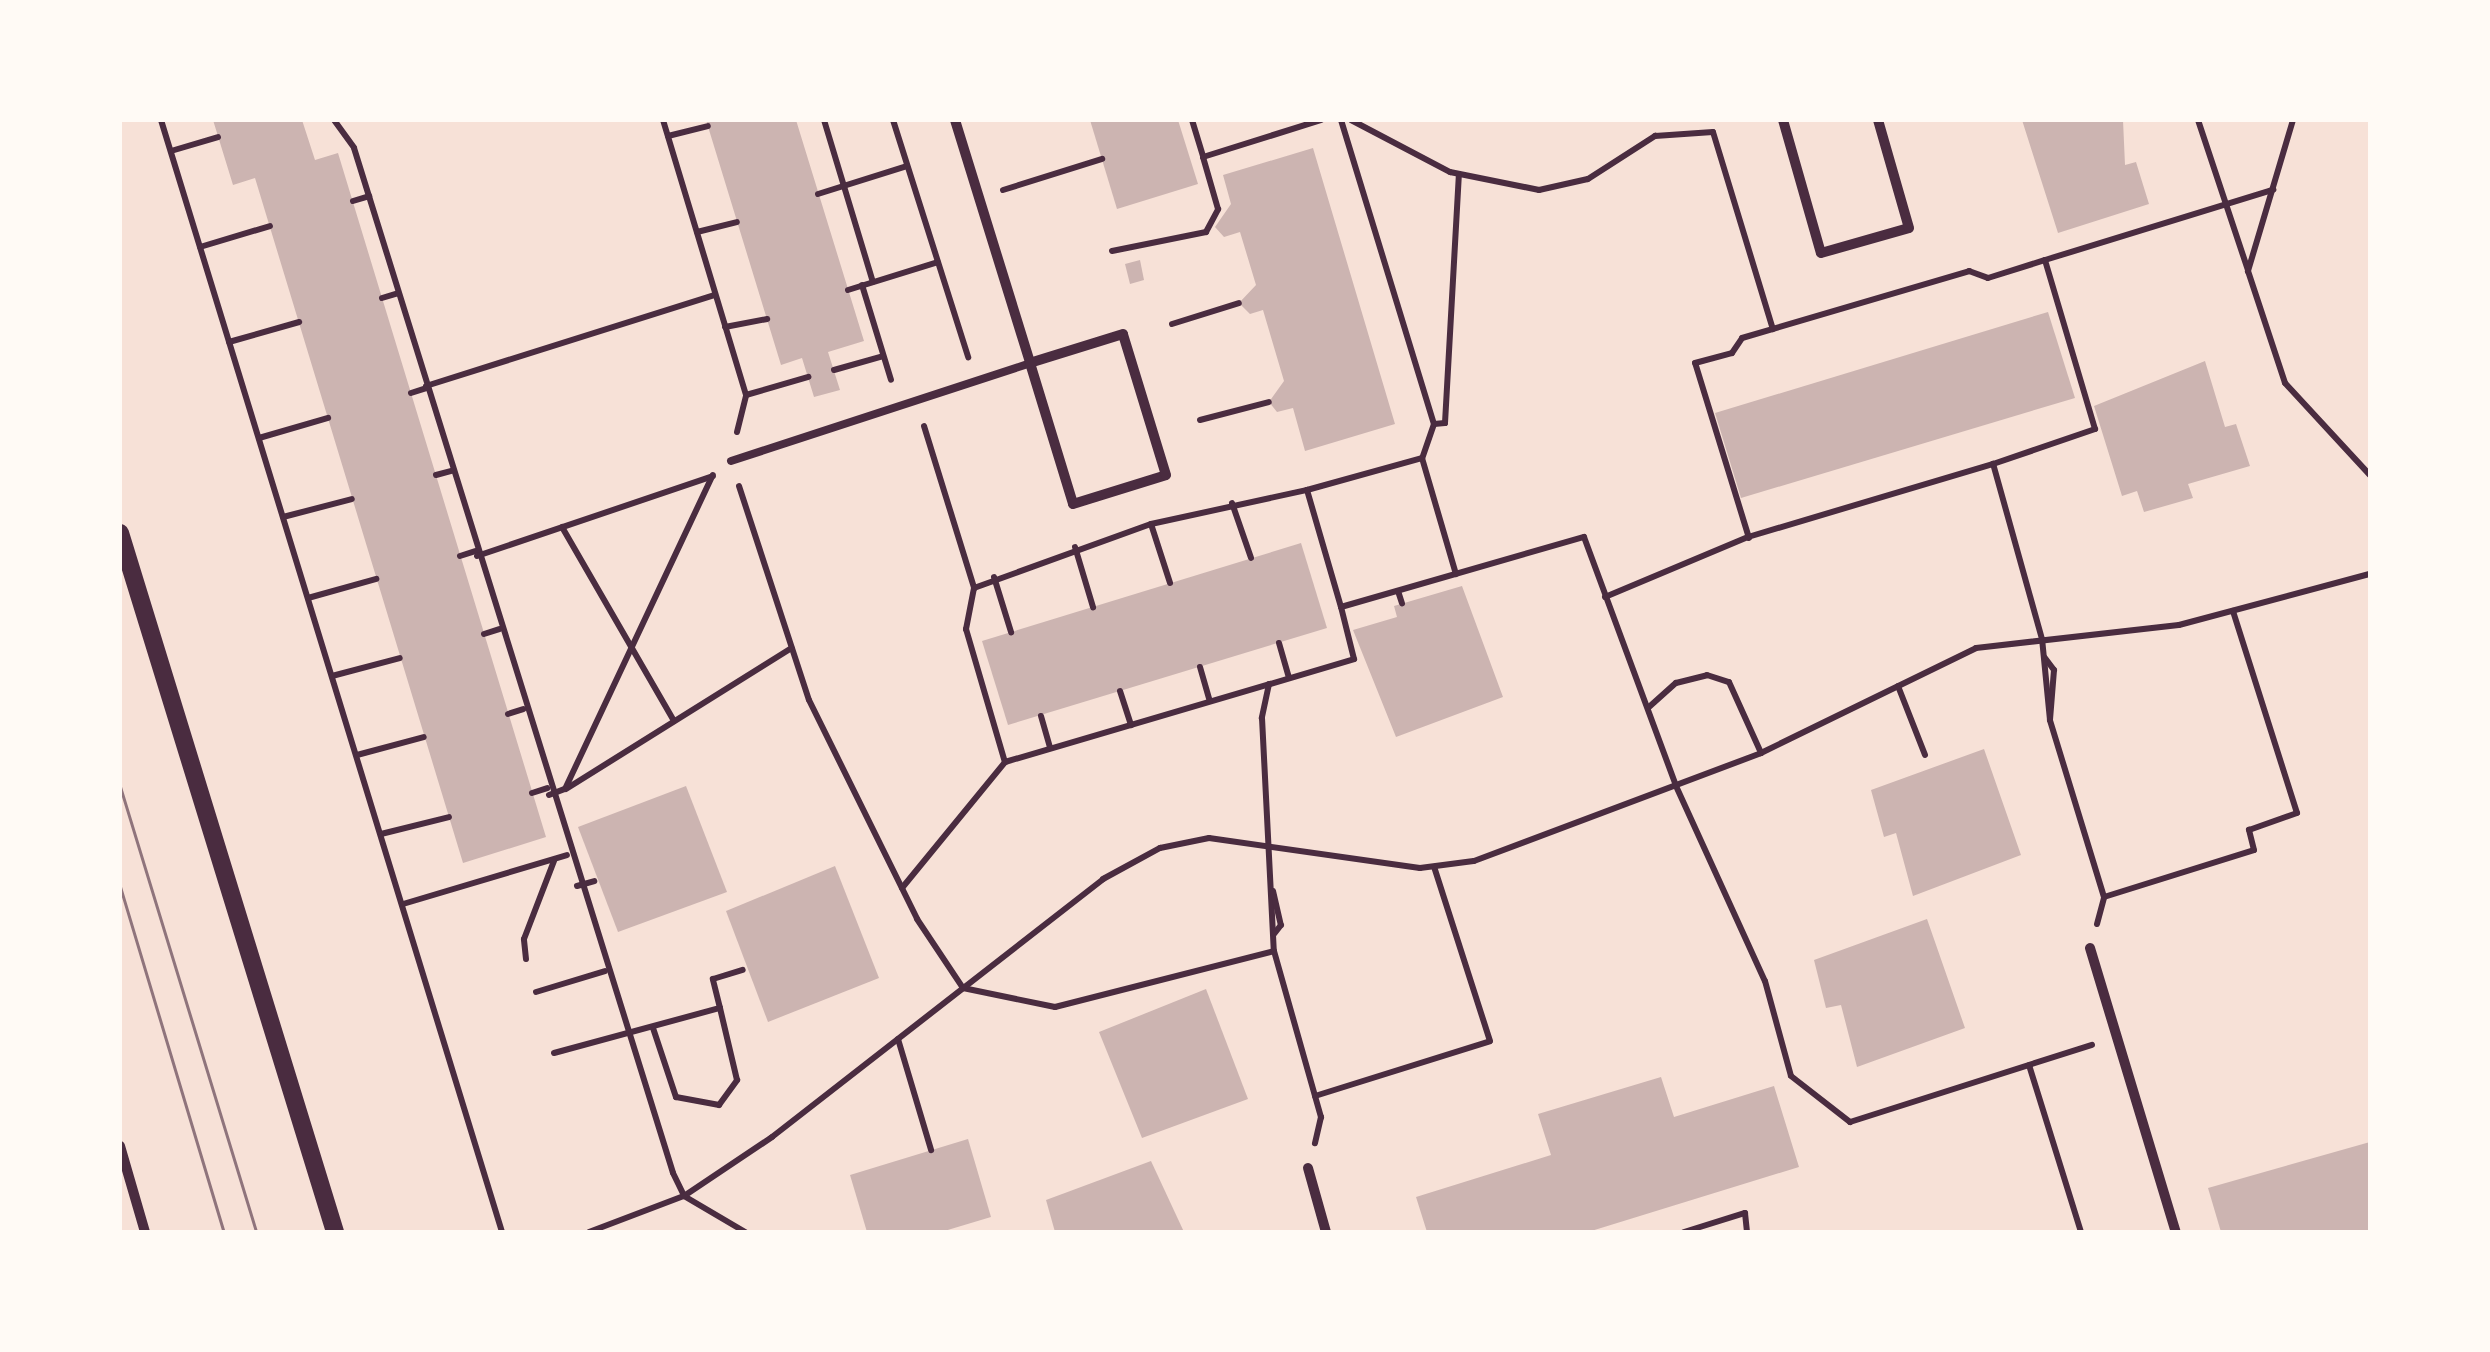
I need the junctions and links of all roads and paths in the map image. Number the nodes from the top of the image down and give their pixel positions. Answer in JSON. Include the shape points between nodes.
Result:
{"nodes":[{"id":1,"x":161,"y":120,"type":"edge"},
{"id":2,"x":334,"y":120,"type":"edge"},
{"id":3,"x":663,"y":120,"type":"edge"},
{"id":4,"x":824,"y":120,"type":"edge"},
{"id":5,"x":893,"y":120,"type":"edge"},
{"id":6,"x":954,"y":120,"type":"edge"},
{"id":7,"x":1321,"y":120,"type":"edge"},
{"id":8,"x":1340,"y":120,"type":"edge"},
{"id":9,"x":1351,"y":120,"type":"edge"},
{"id":10,"x":1783,"y":120,"type":"edge"},
{"id":11,"x":1878,"y":120,"type":"edge"},
{"id":12,"x":2198,"y":120,"type":"edge"},
{"id":13,"x":2294,"y":120,"type":"edge"},
{"id":14,"x":1193,"y":122,"type":"edge"},
{"id":15,"x":708,"y":126,"type":"dead end"},
{"id":16,"x":668,"y":136,"type":"junction"},
{"id":17,"x":218,"y":137,"type":"dead end"},
{"id":18,"x":171,"y":151,"type":"junction"},
{"id":19,"x":1203,"y":157,"type":"junction"},
{"id":20,"x":1102,"y":159,"type":"dead end"},
{"id":21,"x":908,"y":166,"type":"junction"},
{"id":22,"x":1459,"y":175,"type":"junction"},
{"id":23,"x":844,"y":186,"type":"junction"},
{"id":24,"x":2273,"y":190,"type":"junction"},
{"id":25,"x":818,"y":194,"type":"dead end"},
{"id":26,"x":369,"y":196,"type":"junction"},
{"id":27,"x":978,"y":197,"type":"junction"},
{"id":28,"x":353,"y":200,"type":"dead end"},
{"id":29,"x":2228,"y":205,"type":"junction"},
{"id":30,"x":737,"y":222,"type":"dead end"},
{"id":31,"x":270,"y":226,"type":"dead end"},
{"id":32,"x":696,"y":232,"type":"junction"},
{"id":33,"x":200,"y":246,"type":"junction"},
{"id":34,"x":1112,"y":251,"type":"dead end"},
{"id":35,"x":2045,"y":260,"type":"junction"},
{"id":36,"x":938,"y":262,"type":"junction"},
{"id":37,"x":2248,"y":271,"type":"junction"},
{"id":38,"x":873,"y":282,"type":"junction"},
{"id":39,"x":862,"y":285,"type":"junction"},
{"id":40,"x":848,"y":290,"type":"dead end"},
{"id":41,"x":398,"y":293,"type":"junction"},
{"id":42,"x":715,"y":295,"type":"junction"},
{"id":43,"x":382,"y":298,"type":"dead end"},
{"id":44,"x":1239,"y":303,"type":"dead end"},
{"id":45,"x":767,"y":318,"type":"dead end"},
{"id":46,"x":299,"y":322,"type":"dead end"},
{"id":47,"x":1172,"y":324,"type":"dead end"},
{"id":48,"x":725,"y":328,"type":"junction"},
{"id":49,"x":1773,"y":329,"type":"junction"},
{"id":50,"x":229,"y":342,"type":"junction"},
{"id":51,"x":883,"y":356,"type":"junction"},
{"id":52,"x":1030,"y":363,"type":"junction"},
{"id":53,"x":834,"y":370,"type":"dead end"},
{"id":54,"x":808,"y":377,"type":"dead end"},
{"id":55,"x":974,"y":378,"type":"junction"},
{"id":56,"x":426,"y":387,"type":"junction"},
{"id":57,"x":410,"y":393,"type":"dead end"},
{"id":58,"x":915,"y":396,"type":"junction"},
{"id":59,"x":1270,"y":402,"type":"dead end"},
{"id":60,"x":898,"y":406,"type":"junction"},
{"id":61,"x":328,"y":418,"type":"dead end"},
{"id":62,"x":1200,"y":420,"type":"dead end"},
{"id":63,"x":1434,"y":424,"type":"junction"},
{"id":64,"x":258,"y":438,"type":"junction"},
{"id":65,"x":1422,"y":458,"type":"junction"},
{"id":66,"x":731,"y":461,"type":"joint"},
{"id":67,"x":1992,"y":464,"type":"junction"},
{"id":68,"x":452,"y":471,"type":"junction"},
{"id":69,"x":2370,"y":475,"type":"edge"},
{"id":70,"x":436,"y":476,"type":"dead end"},
{"id":71,"x":1308,"y":490,"type":"junction"},
{"id":72,"x":352,"y":499,"type":"dead end"},
{"id":73,"x":1232,"y":503,"type":"junction"},
{"id":74,"x":283,"y":517,"type":"junction"},
{"id":75,"x":1151,"y":524,"type":"junction"},
{"id":76,"x":562,"y":527,"type":"junction"},
{"id":77,"x":120,"y":533,"type":"edge"},
{"id":78,"x":1749,"y":538,"type":"junction"},
{"id":79,"x":1076,"y":547,"type":"junction"},
{"id":80,"x":476,"y":554,"type":"junction"},
{"id":81,"x":460,"y":556,"type":"dead end"},
{"id":82,"x":1252,"y":558,"type":"dead end"},
{"id":83,"x":1456,"y":574,"type":"junction"},
{"id":84,"x":2370,"y":574,"type":"edge"},
{"id":85,"x":994,"y":577,"type":"junction"},
{"id":86,"x":376,"y":578,"type":"dead end"},
{"id":87,"x":1170,"y":583,"type":"dead end"},
{"id":88,"x":974,"y":588,"type":"junction"},
{"id":89,"x":1398,"y":591,"type":"junction"},
{"id":90,"x":1606,"y":597,"type":"junction"},
{"id":91,"x":308,"y":598,"type":"junction"},
{"id":92,"x":1402,"y":603,"type":"dead end"},
{"id":93,"x":1094,"y":607,"type":"dead end"},
{"id":94,"x":1340,"y":607,"type":"junction"},
{"id":95,"x":2233,"y":611,"type":"junction"},
{"id":96,"x":499,"y":630,"type":"junction"},
{"id":97,"x":1011,"y":632,"type":"dead end"},
{"id":98,"x":484,"y":634,"type":"dead end"},
{"id":99,"x":2042,"y":639,"type":"junction"},
{"id":100,"x":1278,"y":643,"type":"dead end"},
{"id":101,"x":792,"y":648,"type":"junction"},
{"id":102,"x":632,"y":649,"type":"junction"},
{"id":103,"x":400,"y":658,"type":"dead end"},
{"id":104,"x":1200,"y":667,"type":"dead end"},
{"id":105,"x":332,"y":676,"type":"junction"},
{"id":106,"x":1289,"y":678,"type":"junction"},
{"id":107,"x":1269,"y":684,"type":"junction"},
{"id":108,"x":1898,"y":686,"type":"junction"},
{"id":109,"x":1120,"y":691,"type":"dead end"},
{"id":110,"x":1210,"y":701,"type":"junction"},
{"id":111,"x":1649,"y":707,"type":"junction"},
{"id":112,"x":523,"y":709,"type":"junction"},
{"id":113,"x":508,"y":714,"type":"dead end"},
{"id":114,"x":1041,"y":716,"type":"dead end"},
{"id":115,"x":674,"y":721,"type":"junction"},
{"id":116,"x":1130,"y":725,"type":"junction"},
{"id":117,"x":424,"y":737,"type":"dead end"},
{"id":118,"x":1050,"y":748,"type":"junction"},
{"id":119,"x":1761,"y":753,"type":"junction"},
{"id":120,"x":357,"y":755,"type":"junction"},
{"id":121,"x":1925,"y":755,"type":"dead end"},
{"id":122,"x":1005,"y":762,"type":"junction"},
{"id":123,"x":1676,"y":786,"type":"junction"},
{"id":124,"x":564,"y":789,"type":"junction"},
{"id":125,"x":548,"y":791,"type":"junction"},
{"id":126,"x":532,"y":793,"type":"dead end"},
{"id":127,"x":448,"y":817,"type":"dead end"},
{"id":128,"x":382,"y":834,"type":"junction"},
{"id":129,"x":1272,"y":847,"type":"junction"},
{"id":130,"x":568,"y":856,"type":"junction"},
{"id":131,"x":555,"y":859,"type":"junction"},
{"id":132,"x":1434,"y":867,"type":"junction"},
{"id":133,"x":594,"y":881,"type":"dead end"},
{"id":134,"x":578,"y":886,"type":"junction"},
{"id":135,"x":902,"y":888,"type":"junction"},
{"id":136,"x":2104,"y":897,"type":"junction"},
{"id":137,"x":403,"y":904,"type":"junction"},
{"id":138,"x":2090,"y":948,"type":"joint"},
{"id":139,"x":1274,"y":950,"type":"junction"},
{"id":140,"x":526,"y":958,"type":"dead end"},
{"id":141,"x":743,"y":970,"type":"dead end"},
{"id":142,"x":605,"y":971,"type":"junction"},
{"id":143,"x":963,"y":988,"type":"junction"},
{"id":144,"x":536,"y":992,"type":"dead end"},
{"id":145,"x":720,"y":1008,"type":"junction"},
{"id":146,"x":653,"y":1028,"type":"junction"},
{"id":147,"x":627,"y":1037,"type":"junction"},
{"id":148,"x":2117,"y":1037,"type":"junction"},
{"id":149,"x":898,"y":1039,"type":"junction"},
{"id":150,"x":554,"y":1053,"type":"dead end"},
{"id":151,"x":2029,"y":1064,"type":"junction"},
{"id":152,"x":1316,"y":1096,"type":"junction"},
{"id":153,"x":120,"y":1146,"type":"edge"},
{"id":154,"x":931,"y":1150,"type":"dead end"},
{"id":155,"x":1308,"y":1168,"type":"joint"},
{"id":156,"x":684,"y":1196,"type":"junction"},
{"id":157,"x":593,"y":1231,"type":"edge"},
{"id":158,"x":145,"y":1232,"type":"edge"},
{"id":159,"x":335,"y":1232,"type":"edge"},
{"id":160,"x":502,"y":1232,"type":"edge"},
{"id":161,"x":744,"y":1232,"type":"edge"},
{"id":162,"x":1326,"y":1232,"type":"edge"},
{"id":163,"x":1684,"y":1232,"type":"edge"},
{"id":164,"x":1747,"y":1232,"type":"edge"},
{"id":165,"x":2080,"y":1232,"type":"edge"},
{"id":166,"x":2176,"y":1232,"type":"edge"}],
"edges":[{"from":1,"to":18,"type":"path"},
{"from":2,"to":26,"type":"path"},
{"from":3,"to":16,"type":"path"},
{"from":4,"to":23,"type":"path"},
{"from":5,"to":21,"type":"path"},
{"from":6,"to":27,"type":"street"},
{"from":7,"to":19,"type":"path"},
{"from":8,"to":63,"type":"path"},
{"from":9,"to":22,"type":"path"},
{"from":10,"to":11,"type":"street","via":[[1821,253],[1909,228]]},
{"from":12,"to":29,"type":"path"},
{"from":13,"to":24,"type":"path"},
{"from":14,"to":19,"type":"path"},
{"from":15,"to":16,"type":"path"},
{"from":16,"to":32,"type":"path"},
{"from":17,"to":18,"type":"path"},
{"from":18,"to":33,"type":"path"},
{"from":19,"to":34,"type":"path","via":[[1218,208],[1206,232]]},
{"from":20,"to":27,"type":"path"},
{"from":21,"to":23,"type":"path"},
{"from":21,"to":36,"type":"path"},
{"from":22,"to":49,"type":"path","via":[[1568,188],[1656,136],[1712,132]]},
{"from":22,"to":63,"type":"path","via":[[1445,423]]},
{"from":23,"to":25,"type":"path"},
{"from":23,"to":38,"type":"path"},
{"from":24,"to":29,"type":"path"},
{"from":24,"to":37,"type":"path"},
{"from":26,"to":28,"type":"path"},
{"from":26,"to":41,"type":"path"},
{"from":27,"to":52,"type":"street"},
{"from":29,"to":35,"type":"path"},
{"from":29,"to":37,"type":"path"},
{"from":30,"to":32,"type":"path"},
{"from":31,"to":33,"type":"path"},
{"from":32,"to":42,"type":"path"},
{"from":33,"to":50,"type":"path"},
{"from":35,"to":49,"type":"path","via":[[1988,278],[1969,271]]},
{"from":35,"to":67,"type":"path","via":[[2095,428]]},
{"from":36,"to":38,"type":"path"},
{"from":36,"to":55,"type":"path"},
{"from":37,"to":69,"type":"path","via":[[2285,384]]},
{"from":38,"to":39,"type":"path"},
{"from":39,"to":40,"type":"path"},
{"from":39,"to":51,"type":"path"},
{"from":41,"to":43,"type":"path"},
{"from":41,"to":56,"type":"path"},
{"from":42,"to":48,"type":"path"},
{"from":42,"to":56,"type":"path"},
{"from":44,"to":47,"type":"path"},
{"from":45,"to":48,"type":"path"},
{"from":46,"to":50,"type":"path"},
{"from":48,"to":54,"type":"path","via":[[746,394]]},
{"from":49,"to":78,"type":"path","via":[[1696,363]]},
{"from":50,"to":64,"type":"path"},
{"from":51,"to":53,"type":"path"},
{"from":51,"to":60,"type":"path"},
{"from":52,"to":52,"type":"street","via":[[1073,504],[1166,475],[1123,334]]},
{"from":52,"to":55,"type":"lane"},
{"from":55,"to":58,"type":"lane"},
{"from":56,"to":57,"type":"path"},
{"from":56,"to":68,"type":"path"},
{"from":58,"to":60,"type":"lane"},
{"from":58,"to":88,"type":"path"},
{"from":59,"to":62,"type":"path"},
{"from":60,"to":66,"type":"lane"},
{"from":61,"to":64,"type":"path"},
{"from":63,"to":65,"type":"path"},
{"from":64,"to":74,"type":"path"},
{"from":65,"to":71,"type":"path"},
{"from":65,"to":83,"type":"path"},
{"from":66,"to":101,"type":"path"},
{"from":67,"to":78,"type":"path"},
{"from":67,"to":99,"type":"path"},
{"from":68,"to":70,"type":"path"},
{"from":68,"to":80,"type":"path"},
{"from":71,"to":73,"type":"path"},
{"from":71,"to":94,"type":"path"},
{"from":72,"to":74,"type":"path"},
{"from":73,"to":75,"type":"path"},
{"from":73,"to":82,"type":"path"},
{"from":74,"to":91,"type":"path"},
{"from":75,"to":79,"type":"path"},
{"from":75,"to":87,"type":"path"},
{"from":76,"to":80,"type":"path"},
{"from":76,"to":102,"type":"path"},
{"from":76,"to":102,"type":"path","via":[[714,476]]},
{"from":77,"to":159,"type":"street"},
{"from":78,"to":90,"type":"path"},
{"from":79,"to":85,"type":"path"},
{"from":79,"to":93,"type":"path"},
{"from":80,"to":81,"type":"path"},
{"from":80,"to":96,"type":"path"},
{"from":83,"to":89,"type":"path"},
{"from":83,"to":90,"type":"path","via":[[1584,537]]},
{"from":84,"to":95,"type":"path"},
{"from":85,"to":88,"type":"path"},
{"from":85,"to":97,"type":"path"},
{"from":86,"to":91,"type":"path"},
{"from":88,"to":122,"type":"path","via":[[966,629]]},
{"from":89,"to":92,"type":"path"},
{"from":89,"to":94,"type":"path"},
{"from":90,"to":111,"type":"path"},
{"from":91,"to":105,"type":"path"},
{"from":94,"to":106,"type":"path","via":[[1354,659]]},
{"from":95,"to":99,"type":"path"},
{"from":95,"to":136,"type":"path","via":[[2297,813],[2249,830],[2254,850]]},
{"from":96,"to":98,"type":"path"},
{"from":96,"to":112,"type":"path"},
{"from":99,"to":108,"type":"path","via":[[1976,648]]},
{"from":99,"to":136,"type":"path","via":[[2050,720]]},
{"from":100,"to":106,"type":"path"},
{"from":101,"to":115,"type":"path"},
{"from":101,"to":135,"type":"path"},
{"from":102,"to":115,"type":"path"},
{"from":102,"to":124,"type":"path"},
{"from":103,"to":105,"type":"path"},
{"from":104,"to":110,"type":"path"},
{"from":105,"to":120,"type":"path"},
{"from":106,"to":107,"type":"path"},
{"from":107,"to":110,"type":"path"},
{"from":107,"to":129,"type":"path","via":[[1262,718]]},
{"from":108,"to":119,"type":"path"},
{"from":108,"to":121,"type":"path"},
{"from":109,"to":116,"type":"path"},
{"from":110,"to":116,"type":"path"},
{"from":111,"to":119,"type":"path","via":[[1676,683],[1707,675],[1729,682]]},
{"from":111,"to":123,"type":"path"},
{"from":112,"to":113,"type":"path"},
{"from":112,"to":125,"type":"path"},
{"from":114,"to":118,"type":"path"},
{"from":115,"to":124,"type":"path"},
{"from":116,"to":118,"type":"path"},
{"from":117,"to":120,"type":"path"},
{"from":118,"to":122,"type":"path"},
{"from":119,"to":123,"type":"path"},
{"from":120,"to":128,"type":"path"},
{"from":122,"to":135,"type":"path"},
{"from":123,"to":132,"type":"path","via":[[1597,820]]},
{"from":123,"to":151,"type":"path","via":[[1766,981],[1791,1076],[1850,1122]]},
{"from":124,"to":125,"type":"path"},
{"from":125,"to":126,"type":"path"},
{"from":125,"to":130,"type":"path"},
{"from":127,"to":128,"type":"path"},
{"from":128,"to":137,"type":"path"},
{"from":129,"to":132,"type":"path"},
{"from":129,"to":139,"type":"path"},
{"from":129,"to":143,"type":"path","via":[[1197,838],[1145,855]]},
{"from":130,"to":131,"type":"path"},
{"from":130,"to":134,"type":"path"},
{"from":131,"to":137,"type":"path"},
{"from":131,"to":140,"type":"path","via":[[524,940]]},
{"from":132,"to":152,"type":"path","via":[[1490,1040]]},
{"from":133,"to":134,"type":"path"},
{"from":134,"to":142,"type":"path"},
{"from":135,"to":143,"type":"path"},
{"from":136,"to":138,"type":"path"},
{"from":137,"to":160,"type":"path"},
{"from":138,"to":148,"type":"street"},
{"from":139,"to":143,"type":"path","via":[[1055,1007]]},
{"from":139,"to":152,"type":"path"},
{"from":141,"to":145,"type":"path","via":[[713,980]]},
{"from":142,"to":144,"type":"path"},
{"from":142,"to":147,"type":"path"},
{"from":143,"to":149,"type":"path"},
{"from":145,"to":146,"type":"path"},
{"from":145,"to":146,"type":"path","via":[[736,1080],[718,1105],[676,1096]]},
{"from":146,"to":147,"type":"path"},
{"from":147,"to":150,"type":"path"},
{"from":147,"to":156,"type":"path"},
{"from":148,"to":151,"type":"path"},
{"from":148,"to":166,"type":"street"},
{"from":149,"to":154,"type":"path"},
{"from":149,"to":156,"type":"path"},
{"from":151,"to":165,"type":"path"},
{"from":152,"to":155,"type":"path","via":[[1321,1117]]},
{"from":153,"to":158,"type":"street"},
{"from":155,"to":162,"type":"street"},
{"from":156,"to":157,"type":"path"},
{"from":156,"to":161,"type":"path"},
{"from":163,"to":164,"type":"path","via":[[1744,1213]]}]}
